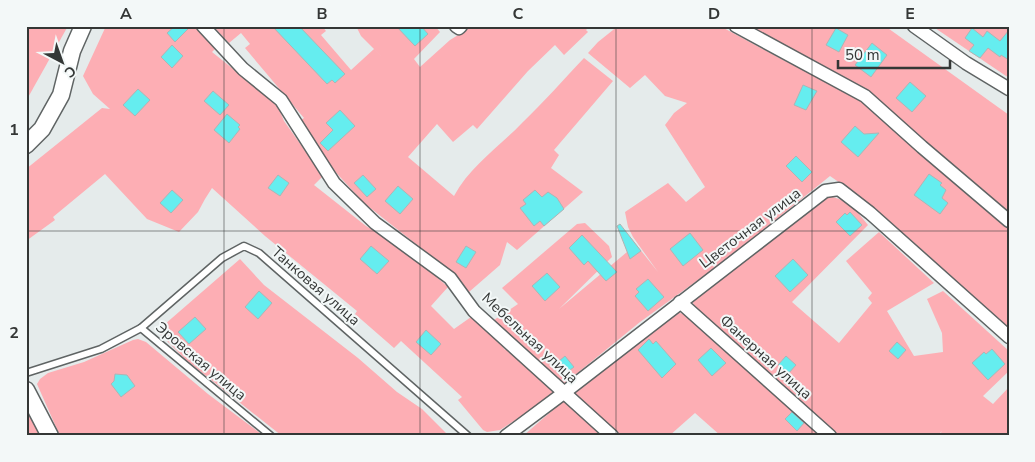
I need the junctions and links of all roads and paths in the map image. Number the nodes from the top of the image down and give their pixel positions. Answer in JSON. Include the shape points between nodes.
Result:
{"nodes":[{"id":1,"x":83,"y":26,"type":"edge"},
{"id":2,"x":203,"y":26,"type":"edge"},
{"id":3,"x":456,"y":26,"type":"edge"},
{"id":4,"x":461,"y":26,"type":"edge"},
{"id":5,"x":736,"y":26,"type":"edge"},
{"id":6,"x":914,"y":26,"type":"edge"},
{"id":7,"x":1009,"y":89,"type":"edge"},
{"id":8,"x":26,"y":145,"type":"edge"},
{"id":9,"x":1009,"y":221,"type":"edge"},
{"id":10,"x":680,"y":302,"type":"junction"},
{"id":11,"x":141,"y":328,"type":"junction"},
{"id":12,"x":1009,"y":337,"type":"edge"},
{"id":13,"x":26,"y":373,"type":"edge"},
{"id":14,"x":26,"y":390,"type":"edge"},
{"id":15,"x":565,"y":392,"type":"junction"},
{"id":16,"x":50,"y":436,"type":"edge"},
{"id":17,"x":271,"y":436,"type":"edge"},
{"id":18,"x":468,"y":436,"type":"edge"},
{"id":19,"x":506,"y":436,"type":"edge"},
{"id":20,"x":612,"y":436,"type":"edge"},
{"id":21,"x":830,"y":436,"type":"edge"}],
"edges":[{"from":1,"to":8,"type":"street","via":[[72,51],[61,95],[42,130]]},
{"from":2,"to":15,"type":"street","name":"Мебельная улица","via":[[243,69],[281,100],[334,183],[375,223],[450,278],[474,311]]},
{"from":3,"to":4,"type":"street"},
{"from":5,"to":9,"type":"street","via":[[865,96]]},
{"from":6,"to":7,"type":"street"},
{"from":10,"to":12,"type":"street","name":"Цветочная улица","via":[[825,191],[839,189]]},
{"from":10,"to":15,"type":"street","name":"Цветочная улица"},
{"from":10,"to":21,"type":"street","name":"Фанерная улица"},
{"from":11,"to":13,"type":"lane","name":"Эровская улица","via":[[101,349]]},
{"from":11,"to":17,"type":"lane","name":"Эровская улица"},
{"from":11,"to":18,"type":"lane","name":"Танковая улица","via":[[222,258],[244,246],[259,253]]},
{"from":14,"to":16,"type":"street"},
{"from":15,"to":19,"type":"street","name":"Цветочная улица"},
{"from":15,"to":20,"type":"street","name":"Мебельная улица"}]}
